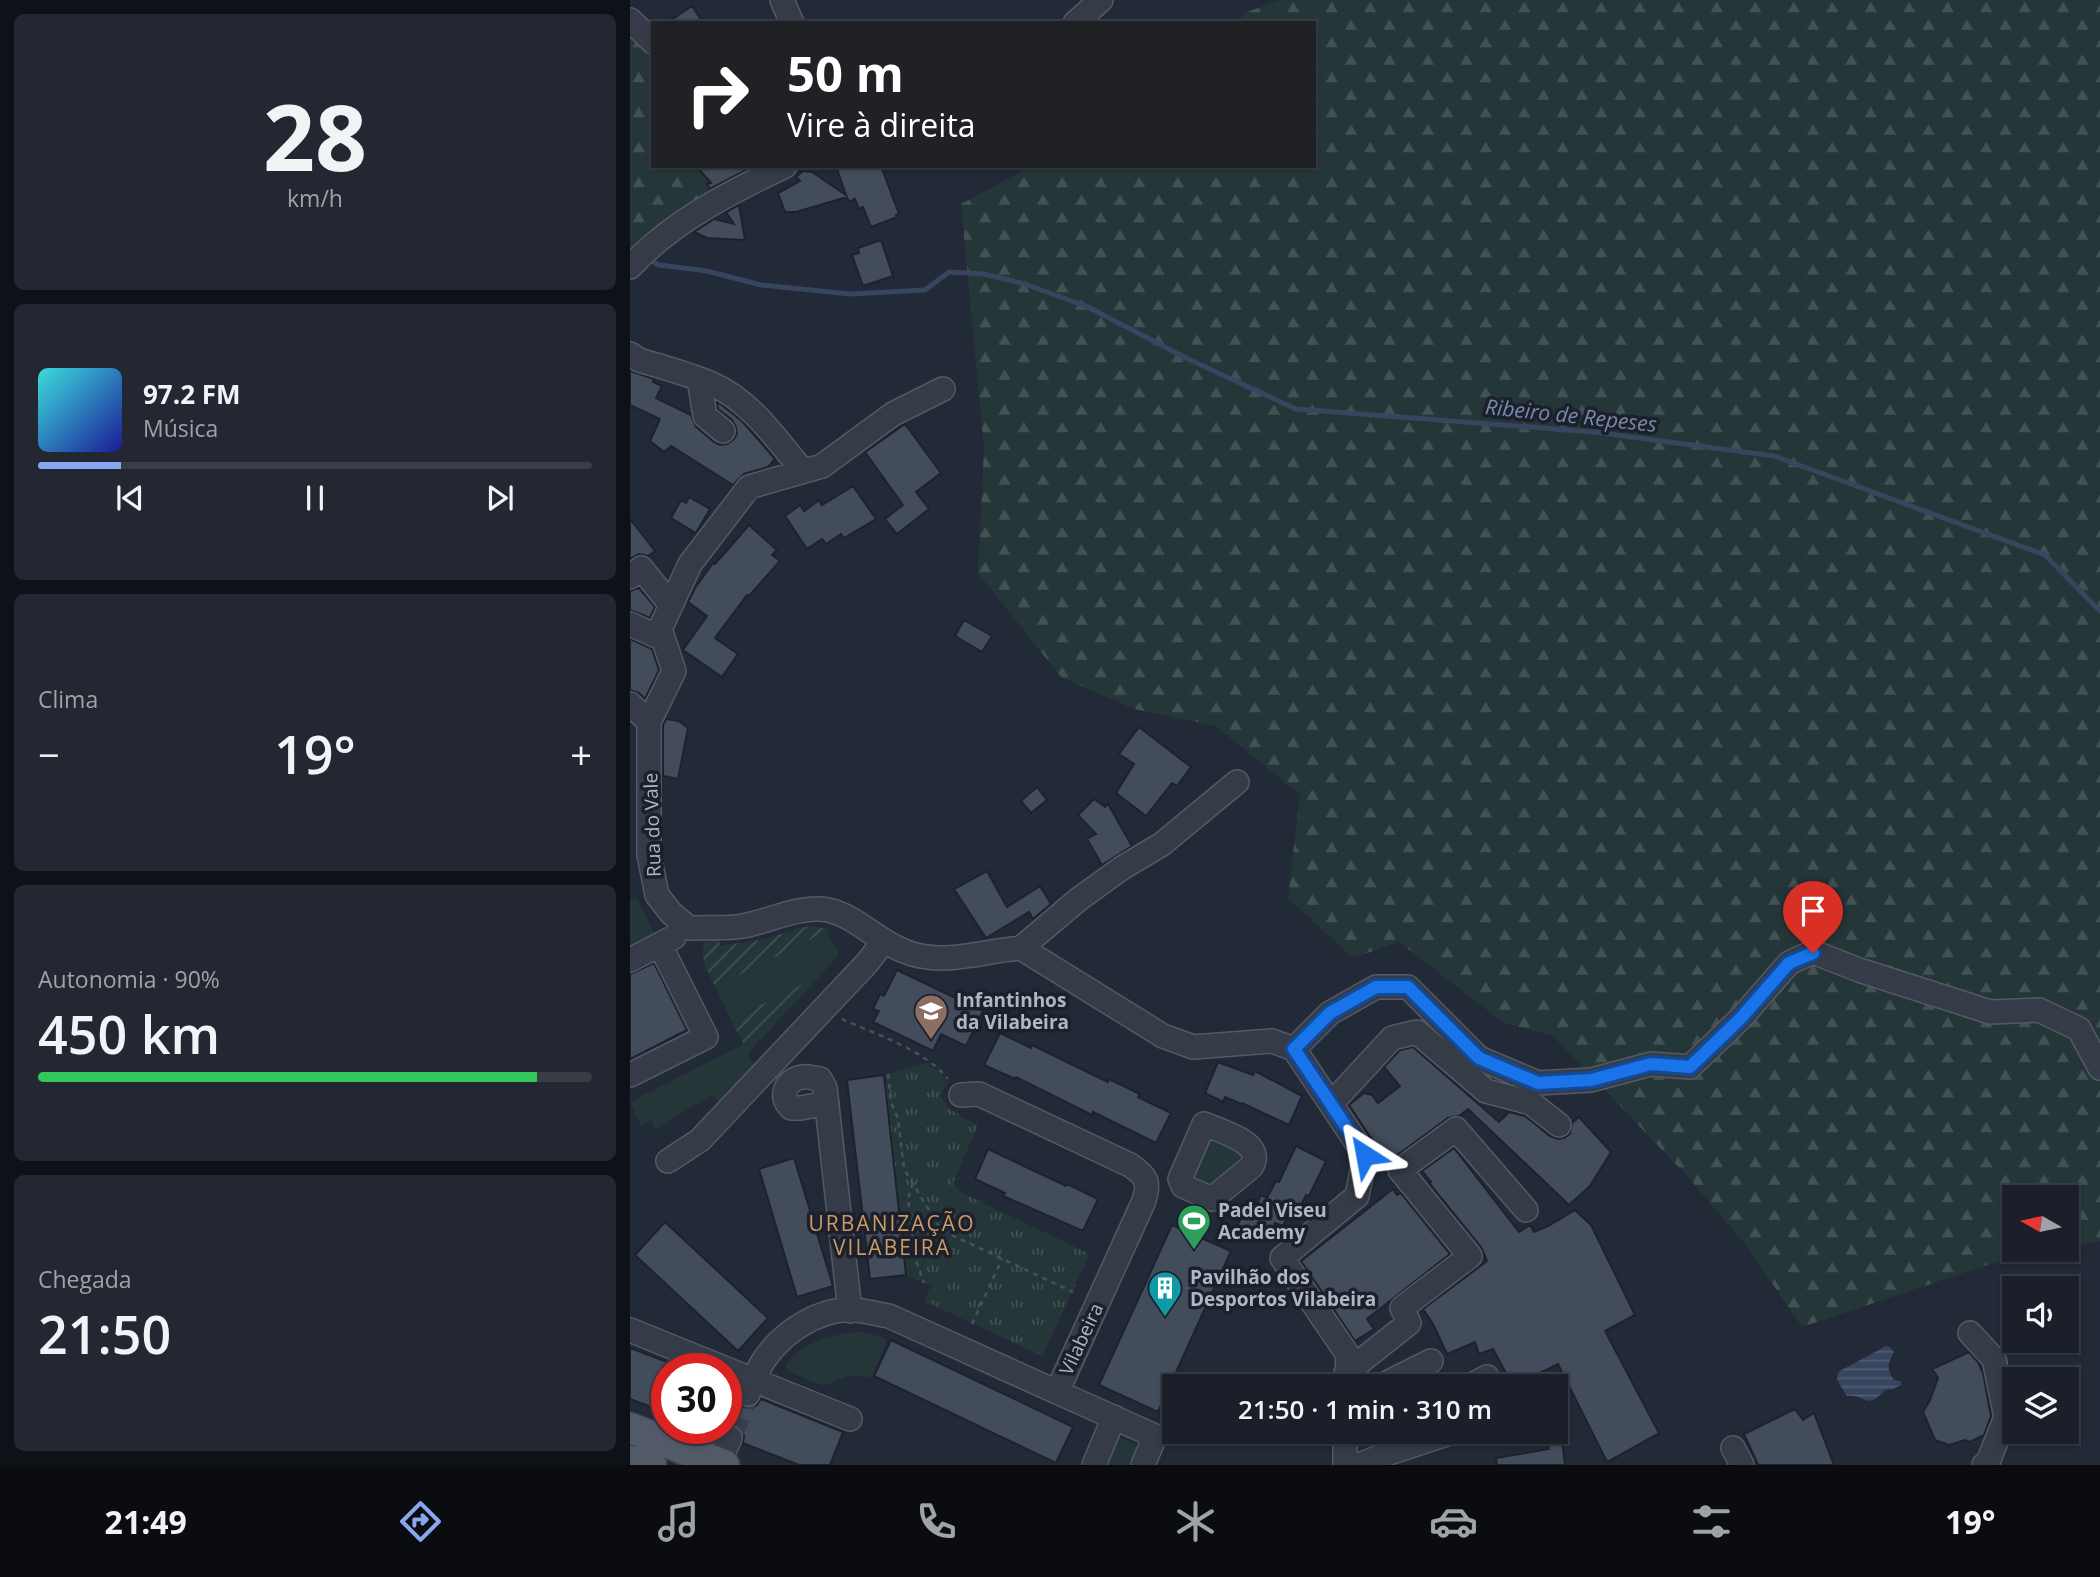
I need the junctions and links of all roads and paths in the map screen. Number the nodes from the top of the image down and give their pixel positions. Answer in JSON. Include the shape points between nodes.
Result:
{"nodes":[{"id":1,"x":782,"y":0,"type":"edge"},
{"id":2,"x":1101,"y":0,"type":"edge"},
{"id":3,"x":630,"y":20,"type":"edge"},
{"id":4,"x":791,"y":21,"type":"edge"},
{"id":5,"x":1077,"y":21,"type":"edge"},
{"id":6,"x":651,"y":40,"type":"edge"},
{"id":7,"x":775,"y":168,"type":"edge"},
{"id":8,"x":755,"y":172,"type":"edge"},
{"id":9,"x":630,"y":267,"type":"edge"},
{"id":10,"x":630,"y":354,"type":"edge"},
{"id":11,"x":699,"y":379,"type":"junction"},
{"id":12,"x":943,"y":389,"type":"dead end"},
{"id":13,"x":723,"y":432,"type":"dead end"},
{"id":14,"x":803,"y":471,"type":"junction"},
{"id":15,"x":630,"y":577,"type":"edge"},
{"id":16,"x":671,"y":605,"type":"junction"},
{"id":17,"x":630,"y":624,"type":"edge"},
{"id":18,"x":663,"y":639,"type":"junction"},
{"id":19,"x":630,"y":704,"type":"edge"},
{"id":20,"x":649,"y":722,"type":"junction"},
{"id":21,"x":1237,"y":782,"type":"dead end"},
{"id":22,"x":689,"y":928,"type":"junction"},
{"id":23,"x":884,"y":941,"type":"junction"},
{"id":24,"x":660,"y":945,"type":"junction"},
{"id":25,"x":1021,"y":948,"type":"junction"},
{"id":26,"x":630,"y":960,"type":"edge"},
{"id":27,"x":823,"y":1011,"type":"junction"},
{"id":28,"x":1294,"y":1049,"type":"junction"},
{"id":29,"x":2100,"y":1068,"type":"edge"},
{"id":30,"x":888,"y":1074,"type":"dead end"},
{"id":31,"x":630,"y":1075,"type":"edge"},
{"id":32,"x":961,"y":1095,"type":"joint"},
{"id":33,"x":827,"y":1103,"type":"dead end"},
{"id":34,"x":1331,"y":1104,"type":"junction"},
{"id":35,"x":1559,"y":1125,"type":"dead end"},
{"id":36,"x":668,"y":1161,"type":"dead end"},
{"id":37,"x":1185,"y":1164,"type":"junction"},
{"id":38,"x":1143,"y":1173,"type":"junction"},
{"id":39,"x":913,"y":1184,"type":"junction"},
{"id":40,"x":1202,"y":1194,"type":"junction"},
{"id":41,"x":1143,"y":1203,"type":"junction"},
{"id":42,"x":1526,"y":1210,"type":"dead end"},
{"id":43,"x":1002,"y":1259,"type":"junction"},
{"id":44,"x":923,"y":1283,"type":"dead end"},
{"id":45,"x":1073,"y":1292,"type":"dead end"},
{"id":46,"x":850,"y":1311,"type":"junction"},
{"id":47,"x":972,"y":1324,"type":"dead end"},
{"id":48,"x":630,"y":1329,"type":"edge"},
{"id":49,"x":1969,"y":1333,"type":"dead end"},
{"id":50,"x":1431,"y":1362,"type":"dead end"},
{"id":51,"x":1346,"y":1374,"type":"edge"},
{"id":52,"x":1352,"y":1374,"type":"edge"},
{"id":53,"x":1406,"y":1374,"type":"edge"},
{"id":54,"x":751,"y":1387,"type":"junction"},
{"id":55,"x":1057,"y":1392,"type":"junction"},
{"id":56,"x":1114,"y":1418,"type":"junction"},
{"id":57,"x":850,"y":1419,"type":"dead end"},
{"id":58,"x":630,"y":1428,"type":"edge"},
{"id":59,"x":1345,"y":1444,"type":"edge"},
{"id":60,"x":1386,"y":1444,"type":"edge"},
{"id":61,"x":724,"y":1455,"type":"edge"},
{"id":62,"x":630,"y":1461,"type":"edge"},
{"id":63,"x":651,"y":1465,"type":"edge"},
{"id":64,"x":1094,"y":1465,"type":"edge"},
{"id":65,"x":1143,"y":1465,"type":"edge"},
{"id":66,"x":1345,"y":1465,"type":"edge"},
{"id":67,"x":1359,"y":1465,"type":"edge"},
{"id":68,"x":1984,"y":1465,"type":"edge"}],
"edges":[{"from":1,"to":4,"type":"street"},
{"from":2,"to":5,"type":"street"},
{"from":3,"to":6,"type":"street"},
{"from":7,"to":8,"type":"street"},
{"from":8,"to":9,"type":"street","via":[[675,226]]},
{"from":10,"to":11,"type":"street"},
{"from":11,"to":13,"type":"street","via":[[705,416]]},
{"from":11,"to":14,"type":"street","via":[[715,385],[760,419]]},
{"from":12,"to":14,"type":"street","via":[[893,414],[822,466]]},
{"from":14,"to":16,"type":"street","via":[[749,487],[690,564]]},
{"from":15,"to":16,"type":"street","via":[[641,568]]},
{"from":16,"to":18,"type":"street","via":[[660,629]]},
{"from":17,"to":18,"type":"street"},
{"from":18,"to":20,"type":"street","name":"Rua do Vale","via":[[674,671]]},
{"from":19,"to":20,"type":"street"},
{"from":20,"to":22,"type":"street","name":"Rua do Vale","via":[[649,855],[654,885],[657,895]]},
{"from":21,"to":25,"type":"street","via":[[1162,844],[1079,899]]},
{"from":22,"to":23,"type":"street","via":[[740,927],[804,910],[828,910]]},
{"from":22,"to":24,"type":"street"},
{"from":23,"to":25,"type":"street","via":[[926,958]]},
{"from":23,"to":27,"type":"street"},
{"from":24,"to":26,"type":"street"},
{"from":24,"to":31,"type":"street","via":[[706,1037]]},
{"from":25,"to":28,"type":"street","via":[[1163,1036],[1193,1047],[1272,1041]]},
{"from":27,"to":32,"type":"path","via":[[915,1053],[942,1072]]},
{"from":27,"to":36,"type":"street","via":[[700,1140]]},
{"from":28,"to":29,"type":"street","via":[[1330,1013],[1376,987],[1408,987],[1479,1058],[1538,1083],[1591,1080],[1651,1064],[1690,1067],[1789,963],[1813,953],[1990,1012],[2039,1010],[2079,1028]]},
{"from":28,"to":34,"type":"street"},
{"from":30,"to":39,"type":"path","via":[[904,1169]]},
{"from":32,"to":38,"type":"street","via":[[979,1094]]},
{"from":33,"to":46,"type":"street"},
{"from":34,"to":35,"type":"street","via":[[1392,1038],[1417,1032],[1486,1091],[1531,1103]]},
{"from":34,"to":51,"type":"street","via":[[1365,1155],[1357,1196],[1282,1258],[1348,1355]]},
{"from":37,"to":38,"type":"street","via":[[1167,1175]]},
{"from":37,"to":40,"type":"street","via":[[1182,1186]]},
{"from":37,"to":40,"type":"street","via":[[1204,1124],[1253,1148],[1251,1167],[1212,1199]]},
{"from":38,"to":41,"type":"street","name":"Vilabeira","via":[[1147,1192]]},
{"from":39,"to":43,"type":"path","via":[[940,1230]]},
{"from":39,"to":44,"type":"path","via":[[908,1199]]},
{"from":40,"to":41,"type":"street","via":[[1154,1194]]},
{"from":41,"to":55,"type":"street","name":"Vilabeira"},
{"from":42,"to":52,"type":"street","via":[[1456,1129],[1400,1170],[1470,1256],[1402,1308],[1409,1324]]},
{"from":43,"to":45,"type":"path"},
{"from":43,"to":47,"type":"path"},
{"from":46,"to":54,"type":"street","name":"Vilabeira","via":[[836,1311],[804,1323],[779,1341]]},
{"from":46,"to":55,"type":"street","name":"Vilabeira","via":[[889,1316]]},
{"from":48,"to":54,"type":"street"},
{"from":49,"to":68,"type":"street","via":[[1994,1359],[2006,1417]]},
{"from":50,"to":53,"type":"street"},
{"from":54,"to":57,"type":"street"},
{"from":55,"to":56,"type":"street"},
{"from":56,"to":64,"type":"street"},
{"from":56,"to":65,"type":"street","via":[[1155,1436]]},
{"from":58,"to":61,"type":"main road"},
{"from":59,"to":66,"type":"street"},
{"from":60,"to":67,"type":"street"},
{"from":62,"to":63,"type":"main road"}]}
